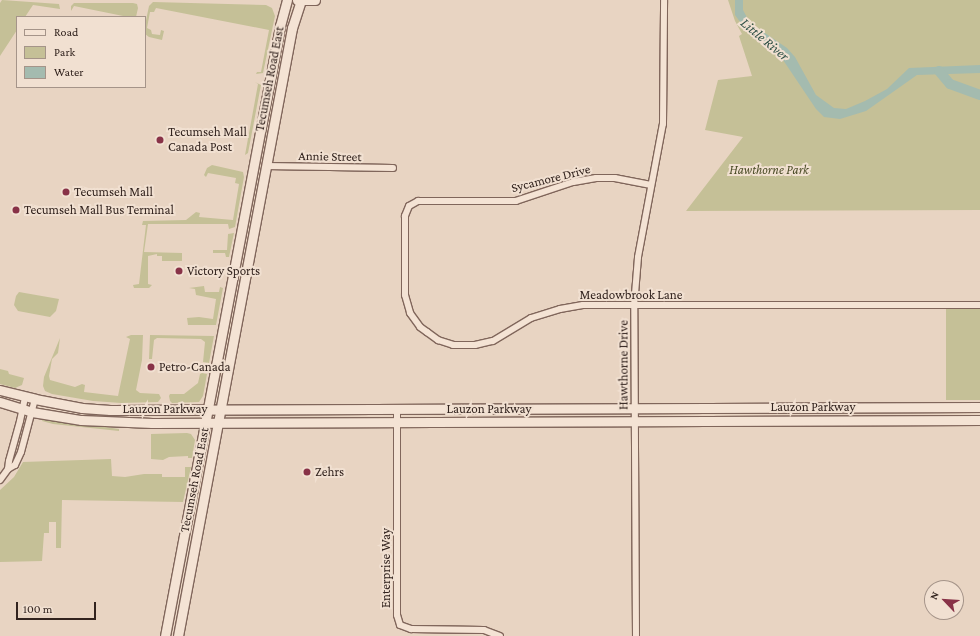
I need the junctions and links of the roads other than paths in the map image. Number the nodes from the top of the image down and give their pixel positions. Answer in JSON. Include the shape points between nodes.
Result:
{"nodes":[{"id":1,"x":287,"y":0,"type":"edge"},
{"id":2,"x":296,"y":0,"type":"edge"},
{"id":3,"x":301,"y":0,"type":"edge"},
{"id":4,"x":315,"y":0,"type":"edge"},
{"id":5,"x":664,"y":0,"type":"edge"},
{"id":6,"x":266,"y":166,"type":"junction"},
{"id":7,"x":393,"y":168,"type":"dead end"},
{"id":8,"x":652,"y":185,"type":"junction"},
{"id":9,"x":409,"y":206,"type":"joint"},
{"id":10,"x":980,"y":305,"type":"edge"},
{"id":11,"x":634,"y":306,"type":"junction"},
{"id":12,"x":0,"y":390,"type":"edge"},
{"id":13,"x":25,"y":397,"type":"junction"},
{"id":14,"x":35,"y":399,"type":"junction"},
{"id":15,"x":0,"y":402,"type":"edge"},
{"id":16,"x":980,"y":407,"type":"edge"},
{"id":17,"x":635,"y":408,"type":"junction"},
{"id":18,"x":23,"y":409,"type":"junction"},
{"id":19,"x":208,"y":410,"type":"junction"},
{"id":20,"x":221,"y":410,"type":"junction"},
{"id":21,"x":397,"y":410,"type":"junction"},
{"id":22,"x":32,"y":412,"type":"junction"},
{"id":23,"x":980,"y":420,"type":"edge"},
{"id":24,"x":635,"y":421,"type":"junction"},
{"id":25,"x":205,"y":422,"type":"junction"},
{"id":26,"x":219,"y":422,"type":"junction"},
{"id":27,"x":397,"y":422,"type":"junction"},
{"id":28,"x":8,"y":470,"type":"junction"},
{"id":29,"x":0,"y":480,"type":"edge"},
{"id":30,"x":165,"y":636,"type":"edge"},
{"id":31,"x":178,"y":636,"type":"edge"},
{"id":32,"x":500,"y":636,"type":"edge"},
{"id":33,"x":636,"y":636,"type":"edge"}],
"edges":[{"from":1,"to":19,"type":"main road","name":"Tecumseh Road East"},
{"from":2,"to":3,"type":"main road"},
{"from":3,"to":4,"type":"main road"},
{"from":3,"to":6,"type":"main road","name":"Tecumseh Road East","via":[[292,28]]},
{"from":5,"to":8,"type":"street","name":"Hawthorne Drive","via":[[663,124]]},
{"from":6,"to":7,"type":"street","name":"Annie Street"},
{"from":6,"to":20,"type":"main road","name":"Tecumseh Road East"},
{"from":8,"to":9,"type":"street","name":"Sycamore Drive","via":[[615,178],[596,178],[573,182],[516,201],[418,201]]},
{"from":8,"to":11,"type":"street","name":"Hawthorne Drive","via":[[638,257]]},
{"from":9,"to":11,"type":"street","name":"Meadowbrook Lane","via":[[405,216],[405,295],[410,313],[420,327],[438,340],[453,345],[474,345],[493,341],[531,318],[560,309],[583,305]]},
{"from":10,"to":11,"type":"street","name":"Meadowbrook Lane"},
{"from":11,"to":17,"type":"street","name":"Hawthorne Drive"},
{"from":12,"to":13,"type":"main road","name":"Lauzon Parkway"},
{"from":13,"to":14,"type":"main road","name":"Lauzon Parkway"},
{"from":13,"to":18,"type":"street"},
{"from":14,"to":19,"type":"main road","name":"Lauzon Parkway","via":[[82,408]]},
{"from":14,"to":22,"type":"street"},
{"from":15,"to":18,"type":"main road","name":"Lauzon Parkway"},
{"from":16,"to":17,"type":"main road","name":"Lauzon Parkway"},
{"from":17,"to":21,"type":"main road","name":"Lauzon Parkway"},
{"from":17,"to":24,"type":"street","name":"Hawthorne Drive"},
{"from":18,"to":22,"type":"main road","name":"Lauzon Parkway"},
{"from":18,"to":28,"type":"street"},
{"from":19,"to":20,"type":"main road","name":"Lauzon Parkway"},
{"from":19,"to":25,"type":"main road","name":"Tecumseh Road East"},
{"from":20,"to":21,"type":"main road","name":"Lauzon Parkway"},
{"from":20,"to":26,"type":"main road","name":"Tecumseh Road East"},
{"from":21,"to":27,"type":"street","name":"Enterprise Way"},
{"from":22,"to":25,"type":"main road","name":"Lauzon Parkway","via":[[106,422]]},
{"from":22,"to":28,"type":"street","via":[[21,452],[15,465]]},
{"from":23,"to":24,"type":"main road","name":"Lauzon Parkway"},
{"from":24,"to":27,"type":"main road","name":"Lauzon Parkway"},
{"from":24,"to":33,"type":"street","name":"Hawthorne Drive"},
{"from":25,"to":26,"type":"main road","name":"Lauzon Parkway"},
{"from":25,"to":30,"type":"main road","name":"Tecumseh Road East"},
{"from":26,"to":27,"type":"main road","name":"Lauzon Parkway"},
{"from":26,"to":31,"type":"main road","name":"Tecumseh Road East"},
{"from":27,"to":32,"type":"street","name":"Enterprise Way","via":[[397,615],[400,625],[412,629],[484,630]]},
{"from":28,"to":29,"type":"street"}]}
